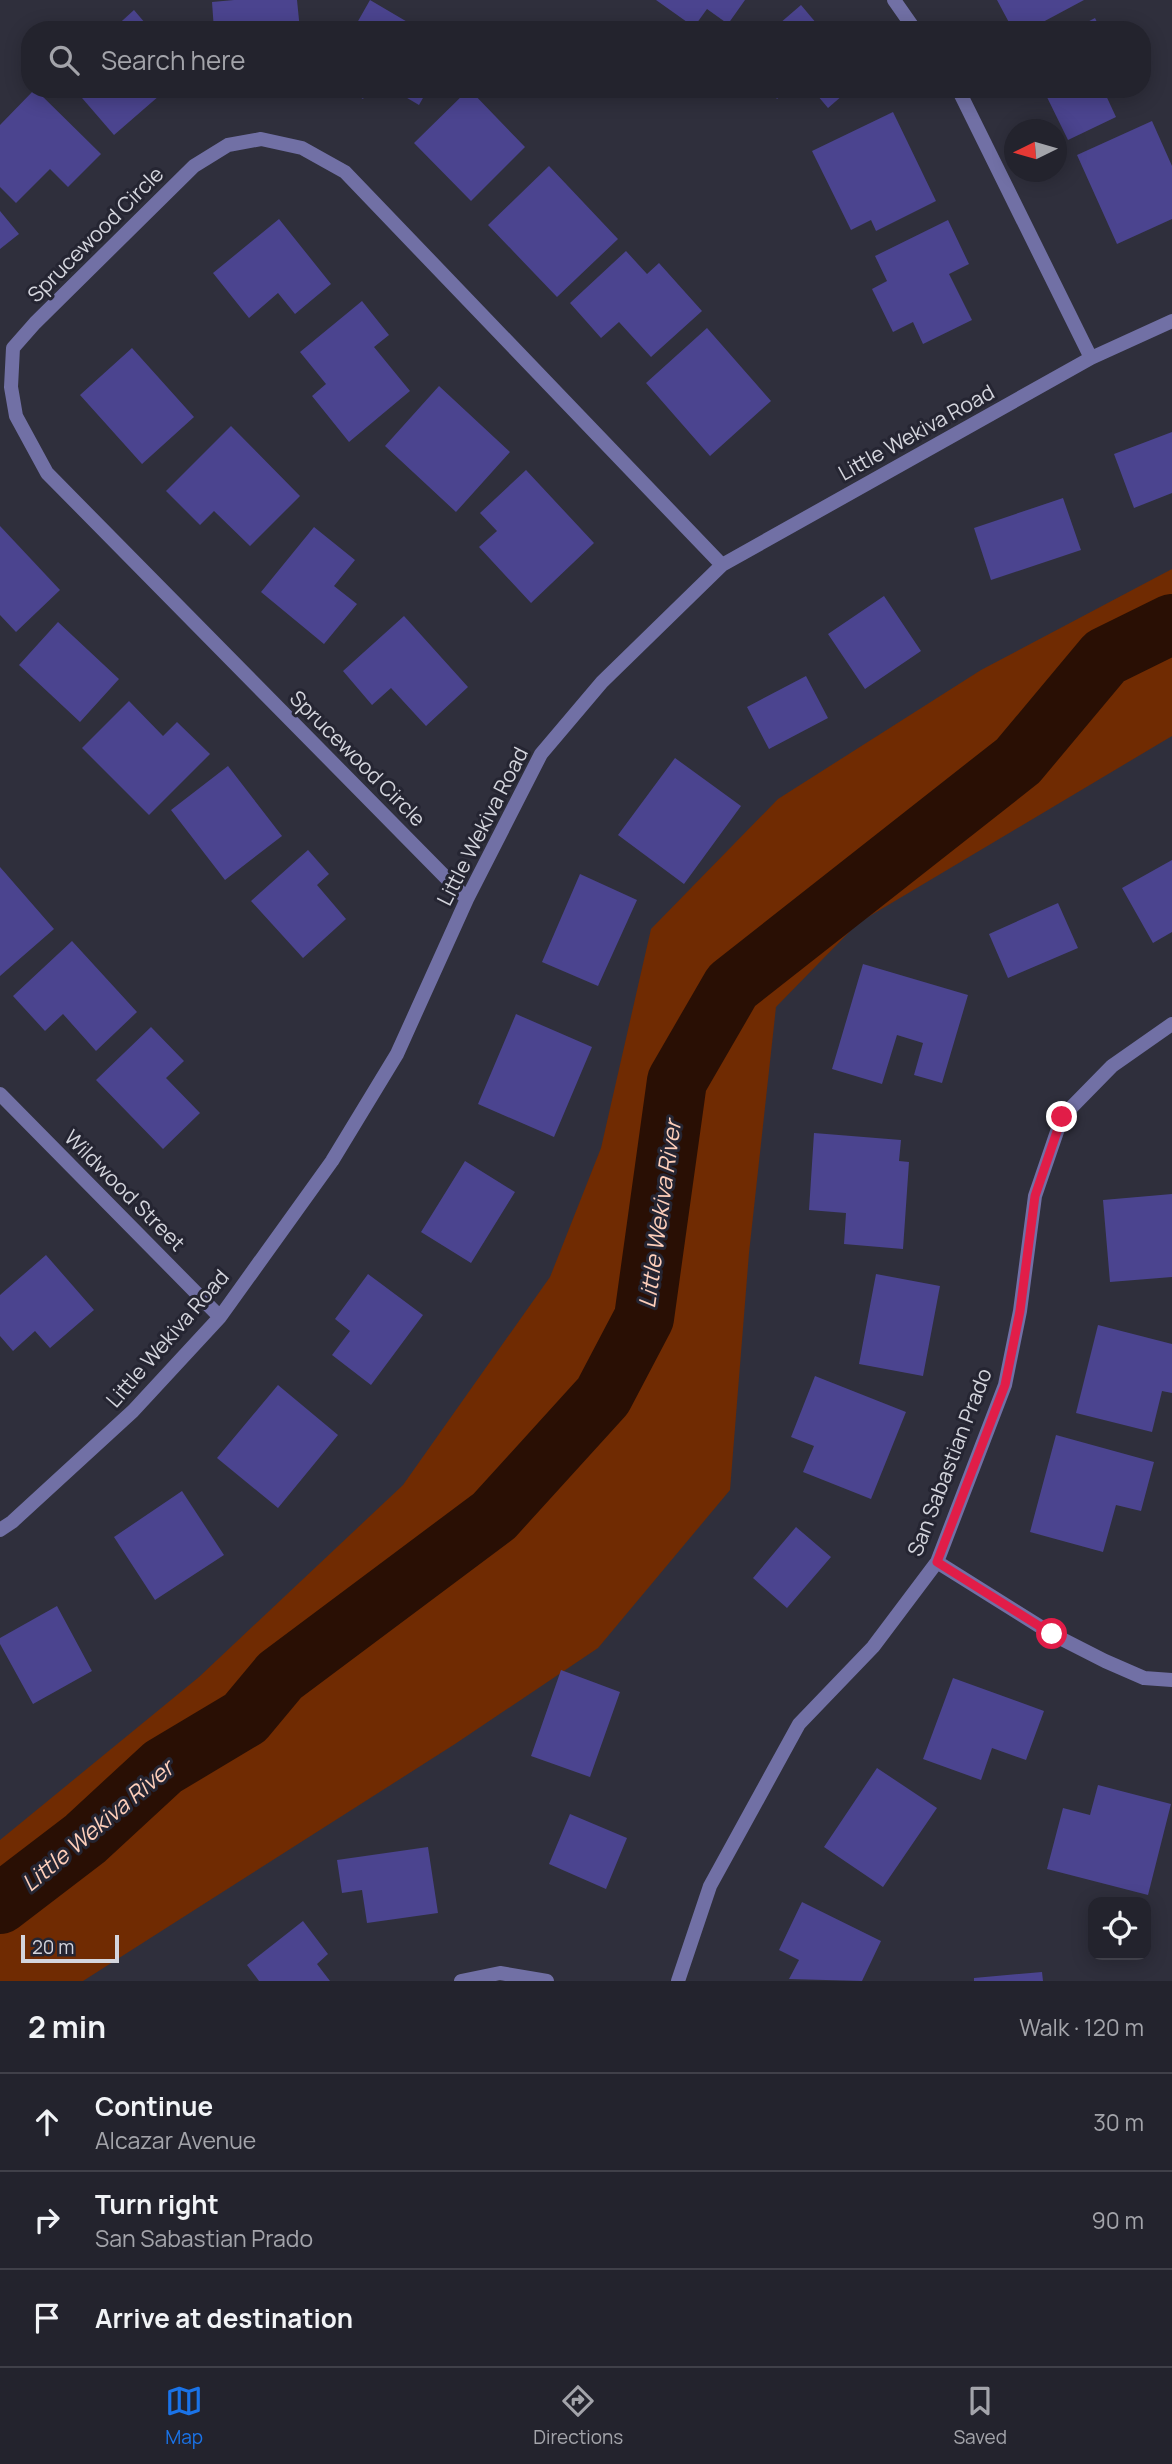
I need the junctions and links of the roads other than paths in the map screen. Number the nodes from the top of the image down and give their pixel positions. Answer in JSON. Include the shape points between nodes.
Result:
{"nodes":[{"id":1,"x":894,"y":0,"type":"edge"},
{"id":2,"x":909,"y":21,"type":"edge"},
{"id":3,"x":962,"y":98,"type":"edge"},
{"id":4,"x":1172,"y":321,"type":"edge"},
{"id":5,"x":1091,"y":358,"type":"junction"},
{"id":6,"x":722,"y":565,"type":"junction"},
{"id":7,"x":467,"y":899,"type":"junction"},
{"id":8,"x":1172,"y":1024,"type":"edge"},
{"id":9,"x":0,"y":1094,"type":"edge"},
{"id":10,"x":220,"y":1317,"type":"junction"},
{"id":11,"x":0,"y":1530,"type":"edge"},
{"id":12,"x":937,"y":1562,"type":"junction"},
{"id":13,"x":1172,"y":1680,"type":"edge"},
{"id":14,"x":461,"y":1981,"type":"edge"},
{"id":15,"x":547,"y":1981,"type":"edge"},
{"id":16,"x":678,"y":1981,"type":"edge"}],
"edges":[{"from":1,"to":2,"type":"street"},
{"from":3,"to":5,"type":"street"},
{"from":4,"to":5,"type":"street","name":"Little Wekiva Road"},
{"from":5,"to":6,"type":"street","name":"Little Wekiva Road"},
{"from":6,"to":7,"type":"street","name":"Little Wekiva Road","via":[[602,682],[541,754]]},
{"from":6,"to":7,"type":"street","name":"Sprucewood Circle","via":[[345,172],[302,148],[261,139],[228,145],[194,166],[13,348],[16,416],[47,474]]},
{"from":7,"to":10,"type":"street","name":"Little Wekiva Road","via":[[397,1054],[332,1161]]},
{"from":8,"to":12,"type":"street","name":"San Sabastian Prado","via":[[1112,1066],[1062,1117],[1035,1196],[1005,1385]]},
{"from":9,"to":10,"type":"street","name":"Wildwood Street"},
{"from":10,"to":11,"type":"street","name":"Little Wekiva Road","via":[[133,1411]]},
{"from":12,"to":13,"type":"street","via":[[1052,1634],[1105,1661],[1144,1678]]},
{"from":12,"to":16,"type":"street","name":"San Sabastian Prado","via":[[873,1647],[799,1724],[710,1886]]},
{"from":14,"to":15,"type":"street","via":[[500,1973]]}]}
